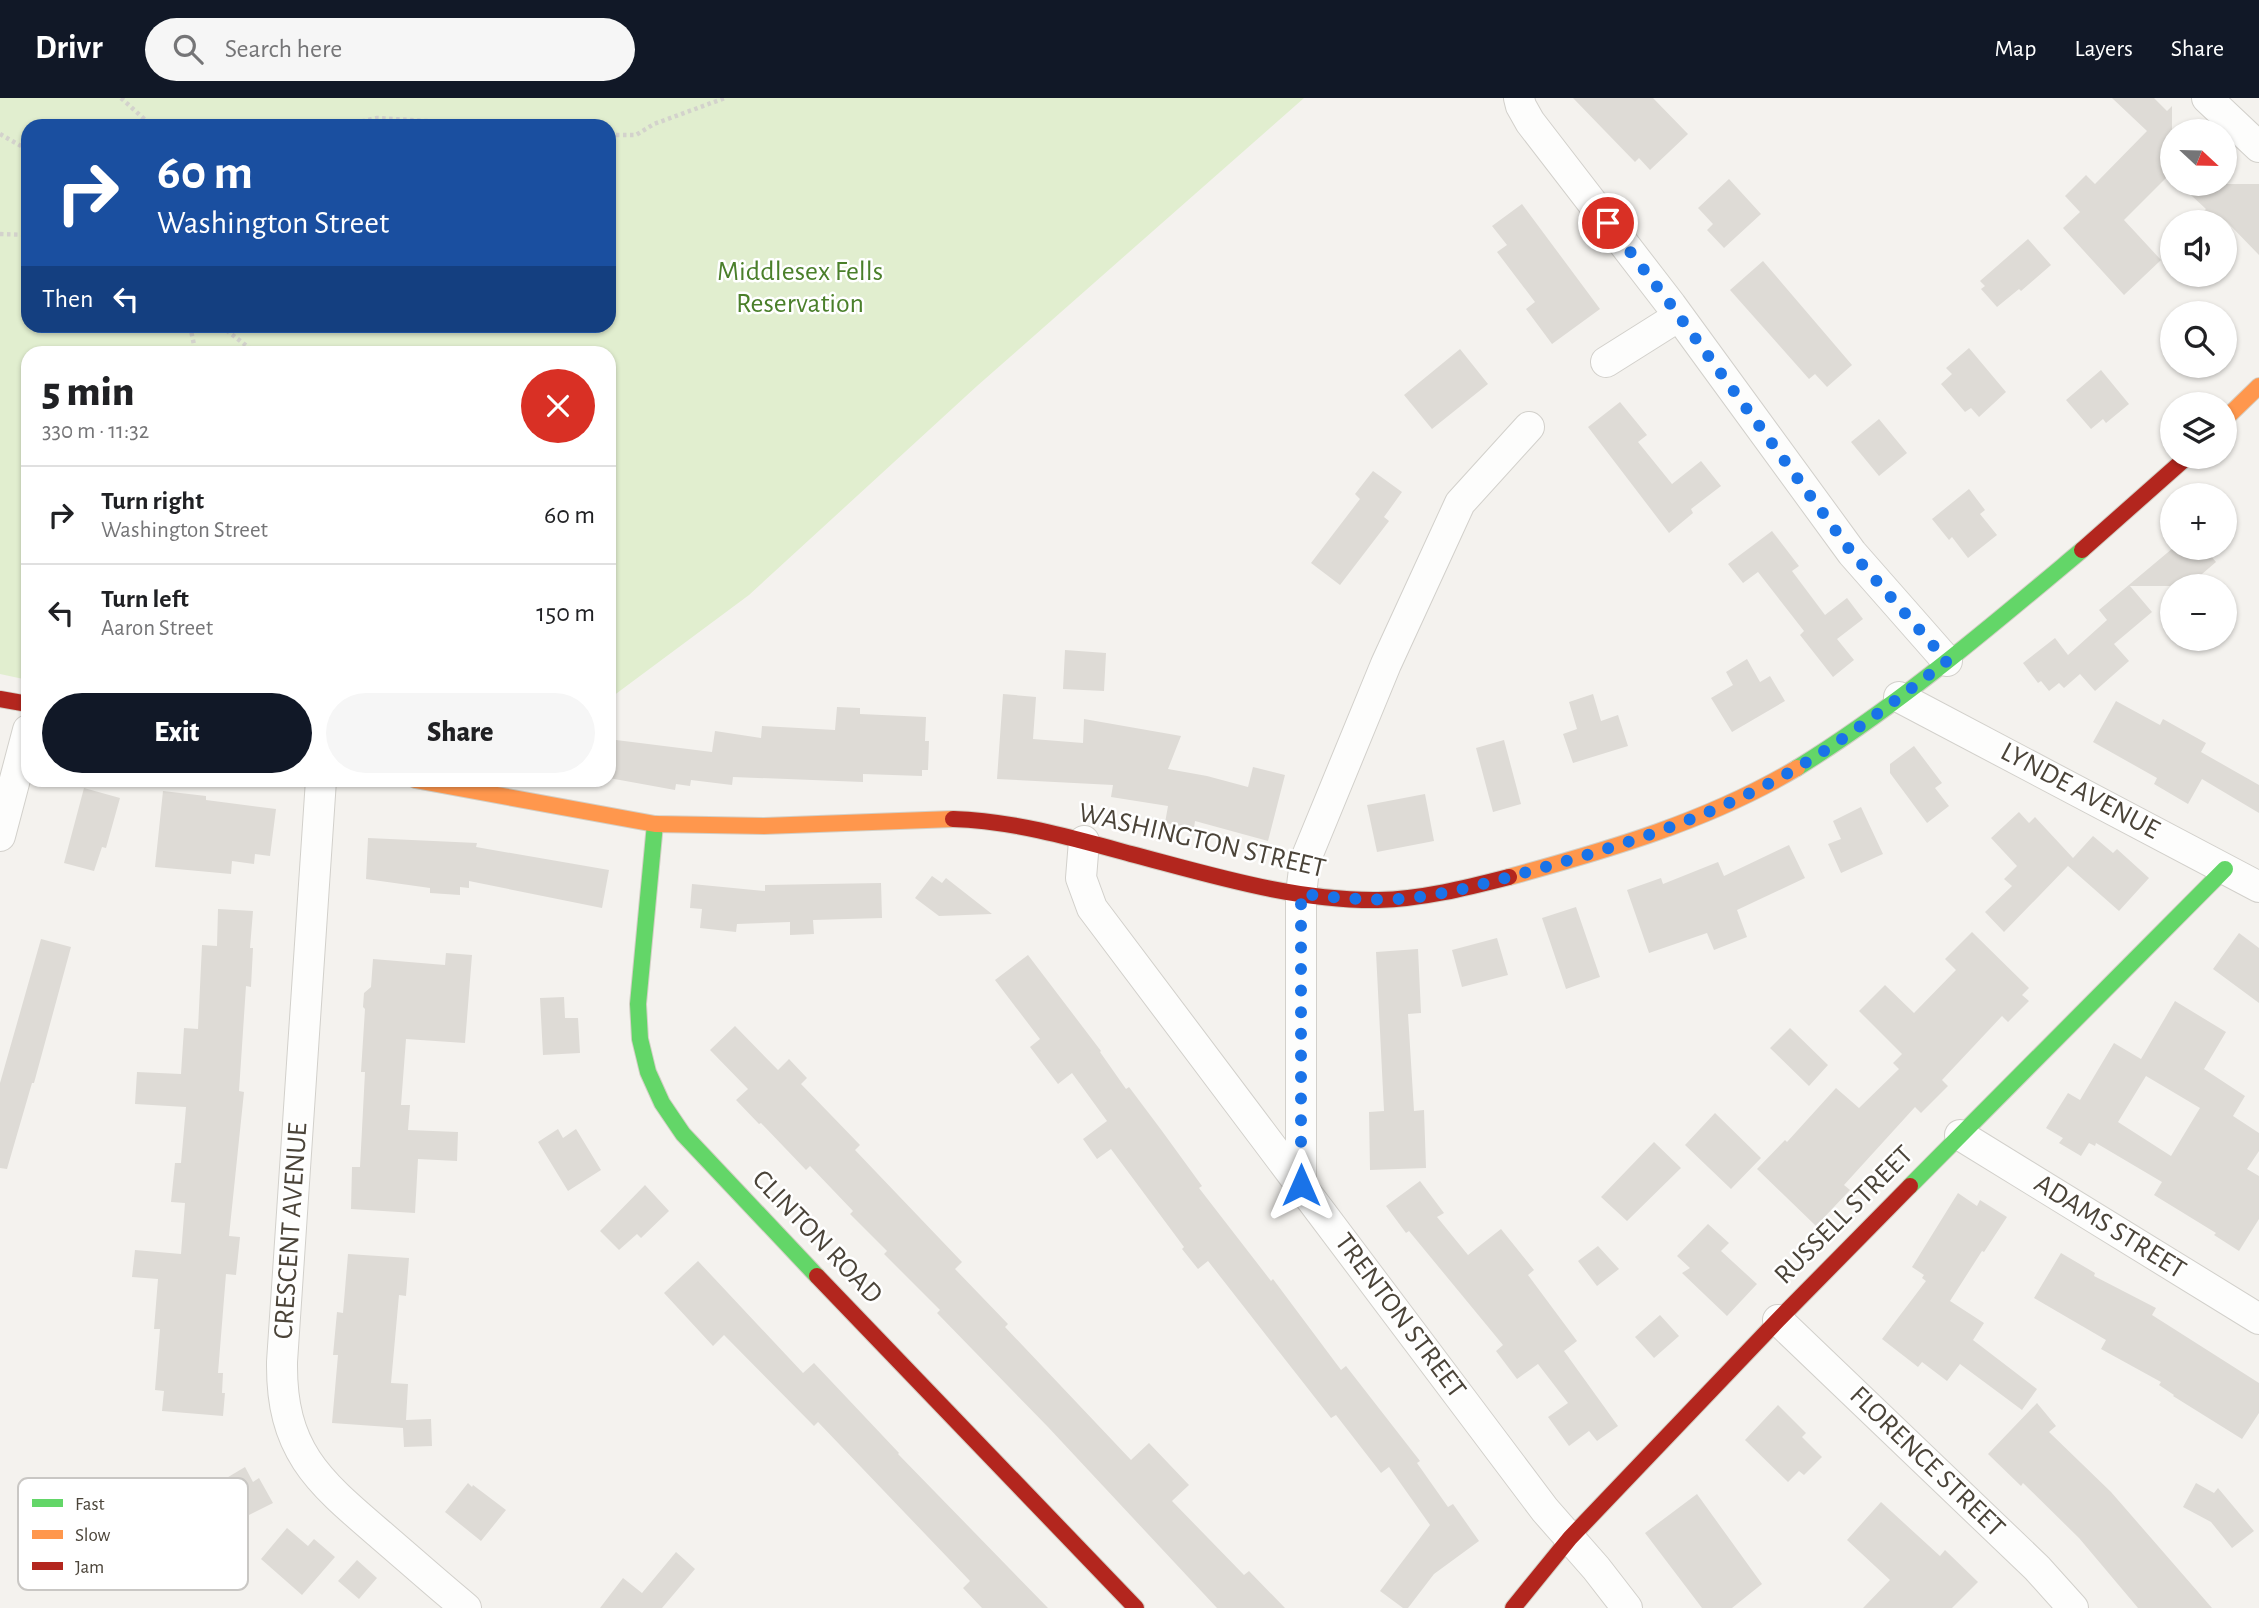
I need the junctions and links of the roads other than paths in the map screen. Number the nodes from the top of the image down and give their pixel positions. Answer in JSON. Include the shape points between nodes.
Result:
{"nodes":[{"id":1,"x":1519,"y":98,"type":"edge"},
{"id":2,"x":2207,"y":98,"type":"edge"},
{"id":3,"x":2259,"y":147,"type":"edge"},
{"id":4,"x":1679,"y":316,"type":"junction"},
{"id":5,"x":1606,"y":362,"type":"dead end"},
{"id":6,"x":2259,"y":386,"type":"edge"},
{"id":7,"x":2237,"y":407,"type":"edge"},
{"id":8,"x":1529,"y":428,"type":"dead end"},
{"id":9,"x":2174,"y":469,"type":"edge"},
{"id":10,"x":1947,"y":661,"type":"junction"},
{"id":11,"x":1899,"y":697,"type":"junction"},
{"id":12,"x":0,"y":699,"type":"edge"},
{"id":13,"x":21,"y":703,"type":"edge"},
{"id":14,"x":21,"y":756,"type":"edge"},
{"id":15,"x":321,"y":787,"type":"edge"},
{"id":16,"x":453,"y":787,"type":"edge"},
{"id":17,"x":655,"y":824,"type":"junction"},
{"id":18,"x":0,"y":836,"type":"edge"},
{"id":19,"x":1084,"y":841,"type":"junction"},
{"id":20,"x":2225,"y":869,"type":"junction"},
{"id":21,"x":2259,"y":887,"type":"edge"},
{"id":22,"x":1301,"y":894,"type":"junction"},
{"id":23,"x":1960,"y":1135,"type":"junction"},
{"id":24,"x":1301,"y":1185,"type":"junction"},
{"id":25,"x":2259,"y":1319,"type":"edge"},
{"id":26,"x":1778,"y":1320,"type":"junction"},
{"id":27,"x":1570,"y":1538,"type":"junction"},
{"id":28,"x":466,"y":1608,"type":"edge"},
{"id":29,"x":1136,"y":1608,"type":"edge"},
{"id":30,"x":1513,"y":1608,"type":"edge"},
{"id":31,"x":1627,"y":1608,"type":"edge"},
{"id":32,"x":2073,"y":1608,"type":"edge"}],
"edges":[{"from":1,"to":4,"type":"street","via":[[1530,122]]},
{"from":2,"to":3,"type":"street"},
{"from":4,"to":5,"type":"street"},
{"from":4,"to":10,"type":"street","via":[[1852,553]]},
{"from":6,"to":7,"type":"main road"},
{"from":8,"to":22,"type":"street","via":[[1461,503],[1386,664],[1305,861]]},
{"from":9,"to":10,"type":"main road","name":"WASHINGTON STREET","via":[[2104,533]]},
{"from":10,"to":11,"type":"main road","name":"WASHINGTON STREET"},
{"from":11,"to":20,"type":"street","name":"LYNDE AVENUE"},
{"from":11,"to":22,"type":"main road","name":"WASHINGTON STREET","via":[[1840,740],[1763,786],[1675,825],[1567,861],[1437,895],[1374,900]]},
{"from":12,"to":13,"type":"main road"},
{"from":14,"to":18,"type":"street"},
{"from":15,"to":28,"type":"street","name":"CRESCENT AVENUE","via":[[282,1362],[287,1416],[300,1449],[320,1480]]},
{"from":16,"to":17,"type":"main road","name":"WASHINGTON STREET"},
{"from":17,"to":19,"type":"main road","name":"WASHINGTON STREET","via":[[710,827],[964,820]]},
{"from":17,"to":29,"type":"main road","name":"CLINTON ROAD","via":[[638,1021],[648,1072],[662,1103],[703,1157]]},
{"from":19,"to":22,"type":"main road","name":"WASHINGTON STREET"},
{"from":19,"to":24,"type":"street","name":"TRENTON STREET","via":[[1082,878],[1092,908]]},
{"from":20,"to":21,"type":"street","name":"LYNDE AVENUE"},
{"from":20,"to":23,"type":"main road","name":"RUSSELL STREET"},
{"from":22,"to":24,"type":"street"},
{"from":23,"to":25,"type":"street","name":"ADAMS STREET"},
{"from":23,"to":26,"type":"main road","name":"RUSSELL STREET"},
{"from":24,"to":27,"type":"street","name":"TRENTON STREET"},
{"from":26,"to":27,"type":"main road","name":"RUSSELL STREET"},
{"from":26,"to":32,"type":"street","name":"FLORENCE STREET"},
{"from":27,"to":30,"type":"main road","name":"RUSSELL STREET"},
{"from":27,"to":31,"type":"street","name":"TRENTON STREET"}]}
